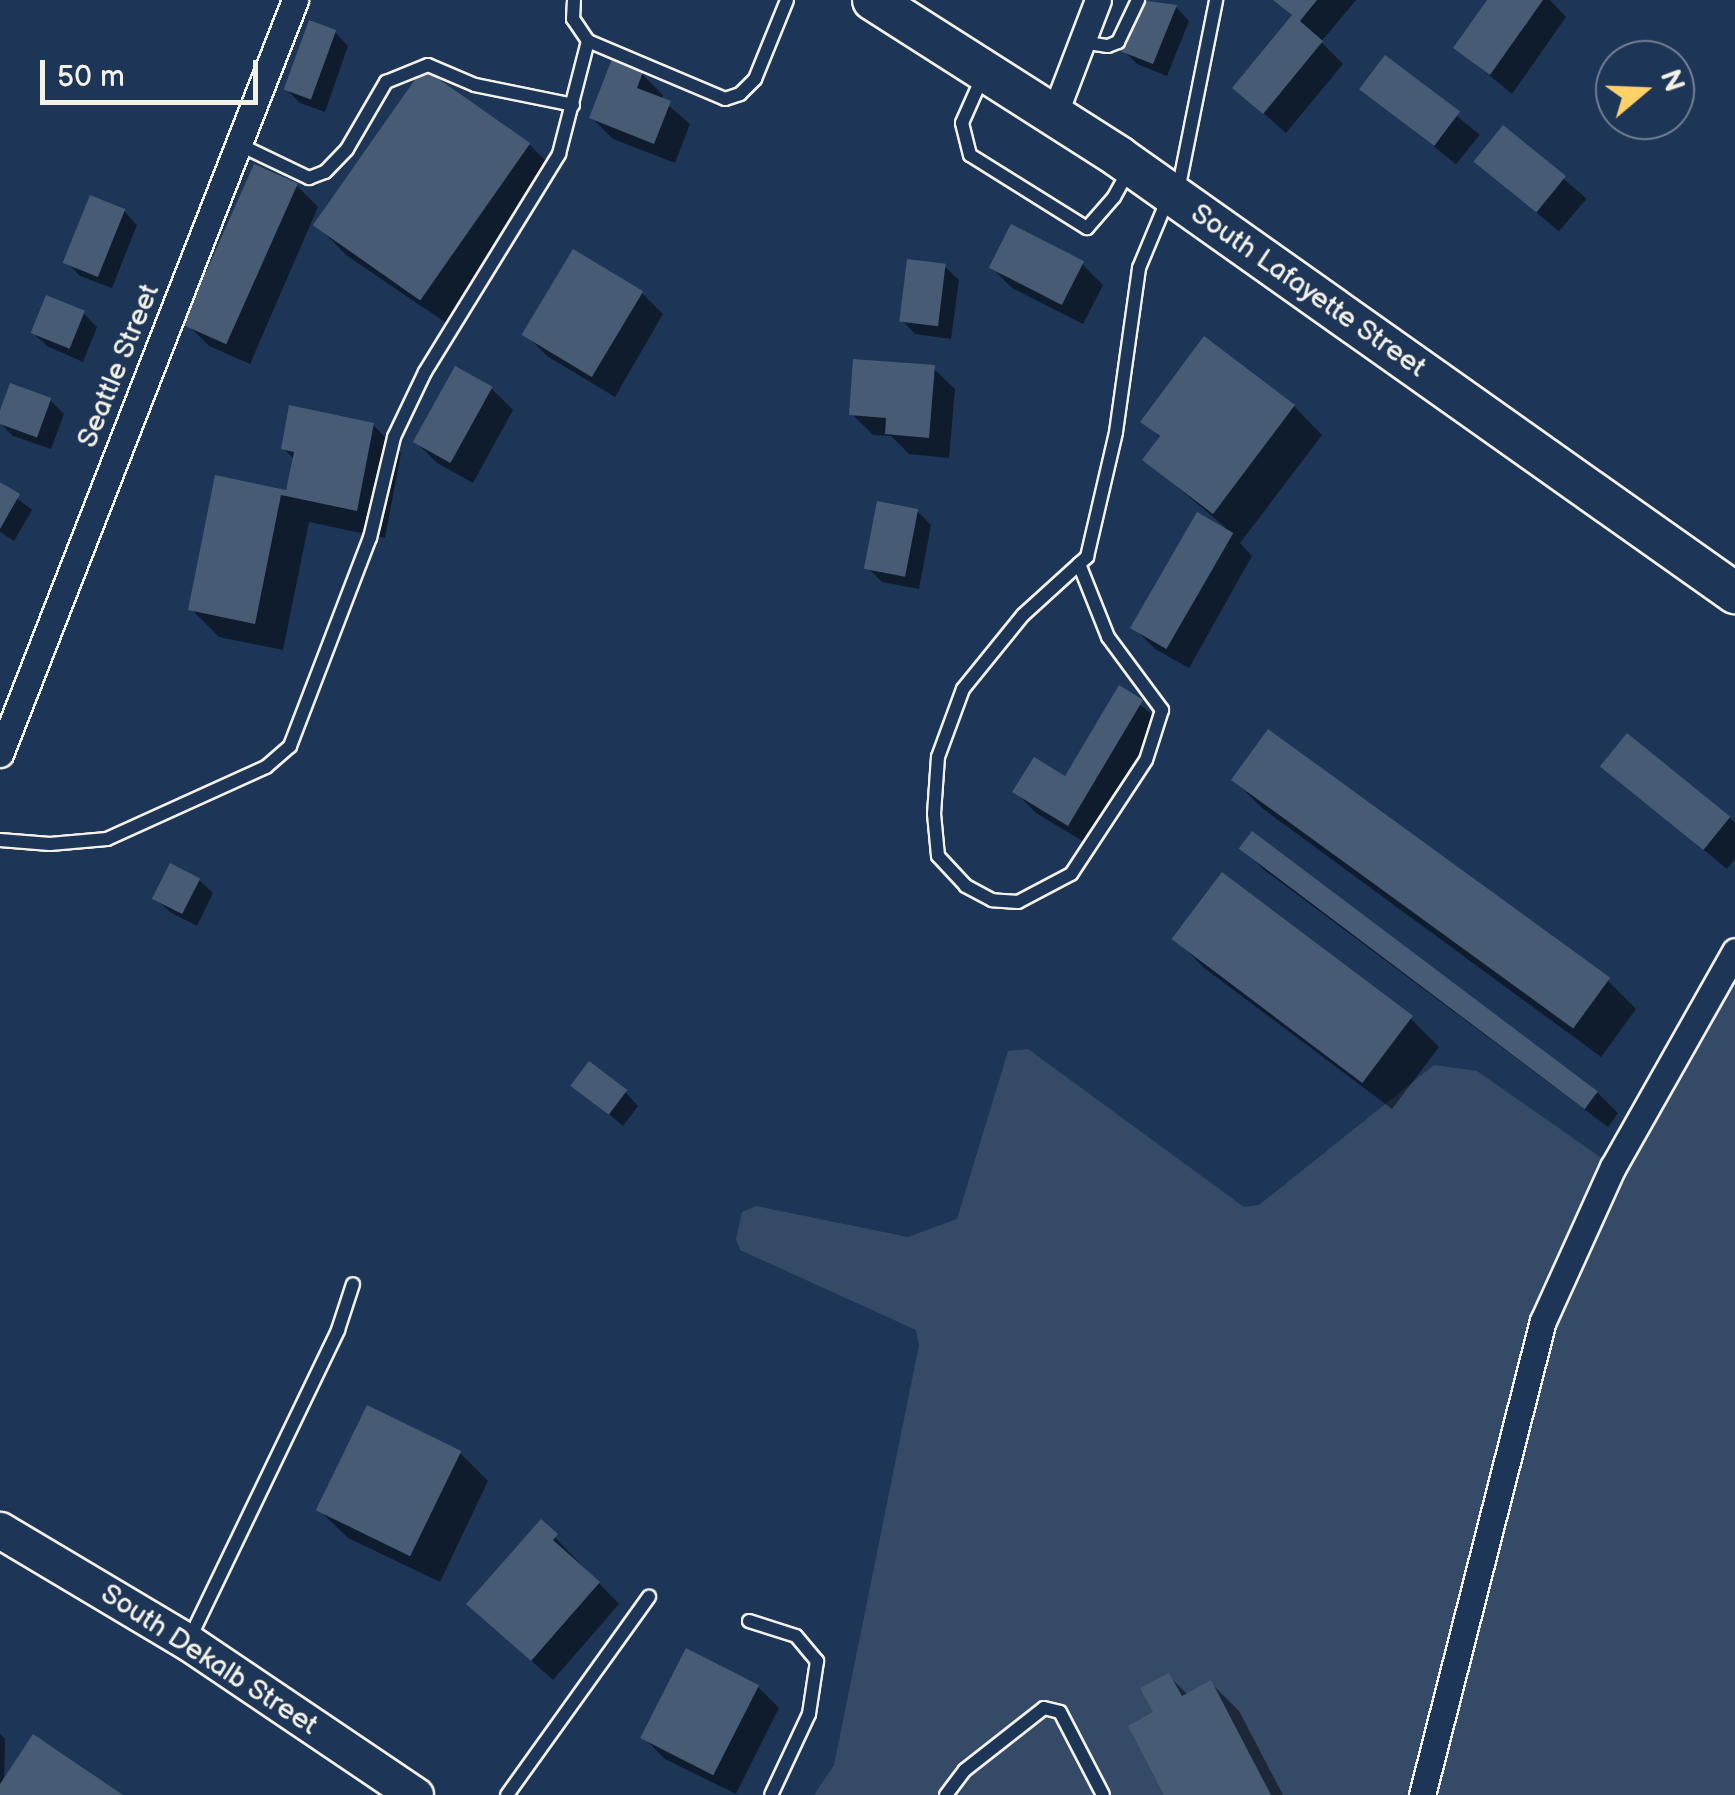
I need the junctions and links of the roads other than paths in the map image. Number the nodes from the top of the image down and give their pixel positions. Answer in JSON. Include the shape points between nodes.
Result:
{"nodes":[{"id":1,"x":295,"y":0,"type":"edge"},
{"id":2,"x":574,"y":0,"type":"edge"},
{"id":3,"x":787,"y":0,"type":"edge"},
{"id":4,"x":873,"y":0,"type":"edge"},
{"id":5,"x":1098,"y":0,"type":"edge"},
{"id":6,"x":1138,"y":0,"type":"edge"},
{"id":7,"x":1216,"y":0,"type":"edge"},
{"id":8,"x":588,"y":41,"type":"junction"},
{"id":9,"x":1082,"y":42,"type":"junction"},
{"id":10,"x":985,"y":71,"type":"junction"},
{"id":11,"x":573,"y":104,"type":"junction"},
{"id":12,"x":1054,"y":116,"type":"junction"},
{"id":13,"x":238,"y":144,"type":"junction"},
{"id":14,"x":1131,"y":166,"type":"junction"},
{"id":15,"x":1173,"y":196,"type":"junction"},
{"id":16,"x":1079,"y":564,"type":"junction"},
{"id":17,"x":1735,"y":593,"type":"edge"},
{"id":18,"x":0,"y":754,"type":"edge"},
{"id":19,"x":0,"y":840,"type":"edge"},
{"id":20,"x":1735,"y":952,"type":"edge"},
{"id":21,"x":353,"y":1284,"type":"dead end"},
{"id":22,"x":0,"y":1530,"type":"edge"},
{"id":23,"x":649,"y":1597,"type":"dead end"},
{"id":24,"x":748,"y":1620,"type":"dead end"},
{"id":25,"x":188,"y":1642,"type":"junction"},
{"id":26,"x":415,"y":1795,"type":"edge"},
{"id":27,"x":507,"y":1795,"type":"edge"},
{"id":28,"x":771,"y":1795,"type":"edge"},
{"id":29,"x":946,"y":1795,"type":"edge"},
{"id":30,"x":1103,"y":1795,"type":"edge"},
{"id":31,"x":1422,"y":1795,"type":"edge"}],
"edges":[{"from":1,"to":13,"type":"street","name":"Seattle Street"},
{"from":2,"to":8,"type":"lane","via":[[573,19]]},
{"from":3,"to":8,"type":"lane","via":[[754,79],[725,99]]},
{"from":4,"to":10,"type":"main road","name":"South Lafayette Street"},
{"from":5,"to":9,"type":"street"},
{"from":6,"to":9,"type":"lane","via":[[1118,42]]},
{"from":7,"to":15,"type":"lane"},
{"from":8,"to":11,"type":"lane"},
{"from":9,"to":12,"type":"street"},
{"from":10,"to":12,"type":"main road","name":"South Lafayette Street"},
{"from":10,"to":14,"type":"lane","via":[[962,123],[970,156],[1087,228]]},
{"from":11,"to":13,"type":"lane","via":[[476,85],[428,65],[386,82],[347,149],[325,172],[308,178]]},
{"from":11,"to":19,"type":"lane","via":[[559,154],[425,372],[394,437],[370,538],[290,746],[266,767],[107,839]]},
{"from":12,"to":14,"type":"main road","name":"South Lafayette Street"},
{"from":13,"to":18,"type":"street","name":"Seattle Street"},
{"from":14,"to":15,"type":"main road","name":"South Lafayette Street"},
{"from":15,"to":16,"type":"lane","via":[[1139,268],[1116,432],[1087,556]]},
{"from":15,"to":17,"type":"main road","name":"South Lafayette Street"},
{"from":16,"to":16,"type":"lane","via":[[1023,615],[963,689],[938,757],[938,856],[966,886],[992,900],[1018,902],[1071,874],[1146,760],[1162,710],[1108,637]]},
{"from":20,"to":31,"type":"street","via":[[1613,1167],[1543,1321]]},
{"from":21,"to":25,"type":"lane","via":[[338,1330]]},
{"from":22,"to":25,"type":"main road","name":"South Dekalb Street"},
{"from":23,"to":27,"type":"lane"},
{"from":24,"to":28,"type":"lane","via":[[796,1636],[817,1661],[808,1714]]},
{"from":25,"to":26,"type":"main road","name":"South Dekalb Street"},
{"from":29,"to":30,"type":"lane","via":[[964,1770],[1044,1708],[1060,1712]]}]}
